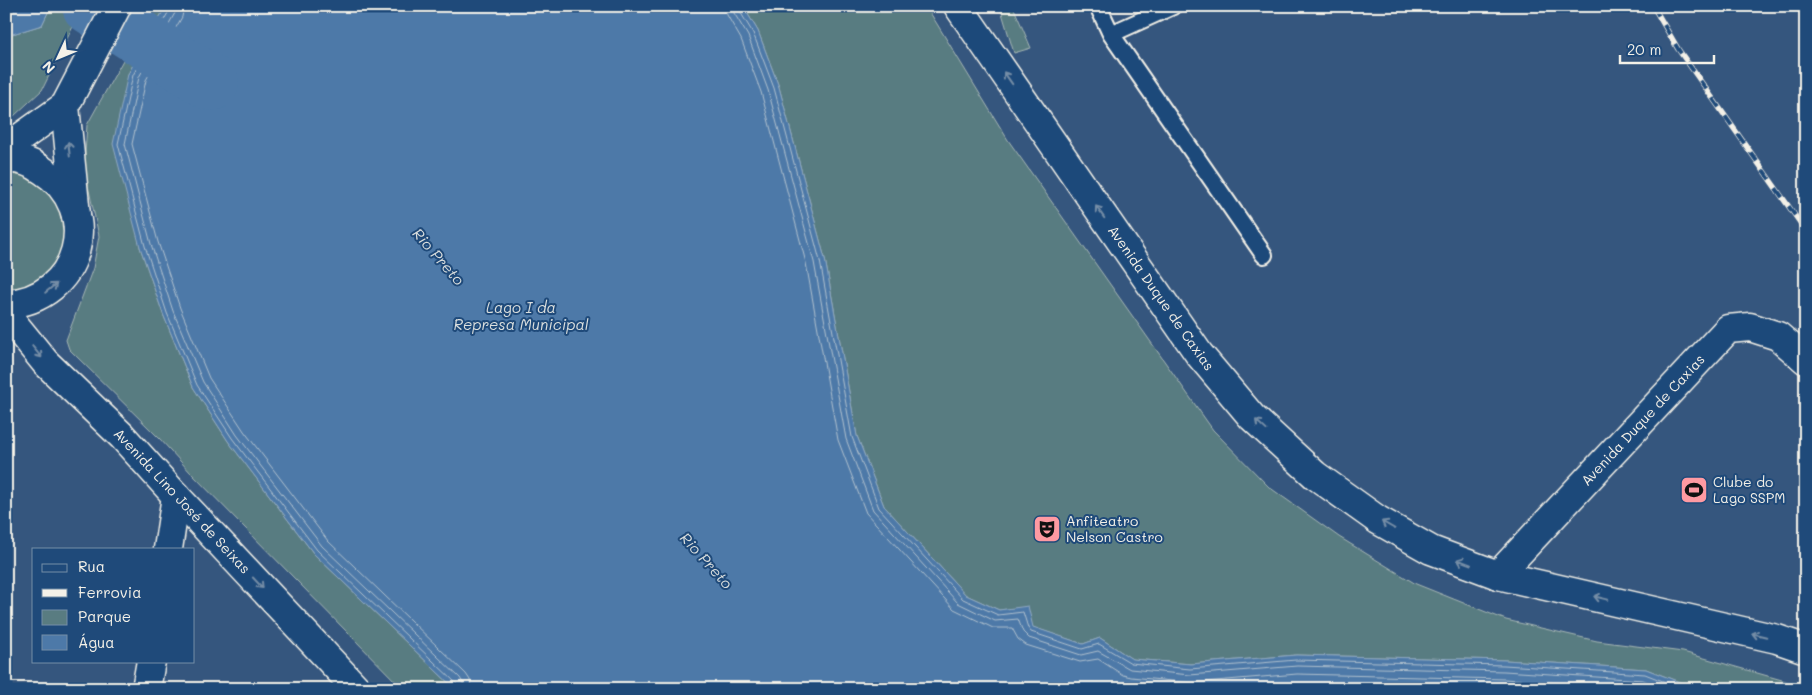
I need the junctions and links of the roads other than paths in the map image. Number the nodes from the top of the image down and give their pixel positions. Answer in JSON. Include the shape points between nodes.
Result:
{"nodes":[{"id":1,"x":117,"y":6,"type":"edge"},
{"id":2,"x":958,"y":6,"type":"edge"},
{"id":3,"x":1098,"y":6,"type":"edge"},
{"id":4,"x":1173,"y":6,"type":"edge"},
{"id":5,"x":1111,"y":34,"type":"junction"},
{"id":6,"x":69,"y":99,"type":"junction"},
{"id":7,"x":6,"y":148,"type":"edge"},
{"id":8,"x":6,"y":159,"type":"edge"},
{"id":9,"x":76,"y":215,"type":"junction"},
{"id":10,"x":1264,"y":255,"type":"dead end"},
{"id":11,"x":6,"y":304,"type":"edge"},
{"id":12,"x":6,"y":314,"type":"edge"},
{"id":13,"x":1806,"y":360,"type":"edge"},
{"id":14,"x":176,"y":496,"type":"junction"},
{"id":15,"x":168,"y":548,"type":"edge"},
{"id":16,"x":1498,"y":575,"type":"junction"},
{"id":17,"x":1806,"y":649,"type":"edge"},
{"id":18,"x":150,"y":662,"type":"edge"},
{"id":19,"x":146,"y":689,"type":"edge"},
{"id":20,"x":357,"y":689,"type":"edge"}],
"edges":[{"from":1,"to":6,"type":"main road"},
{"from":16,"to":2,"type":"main road","name":"Avenida Duque de Caxias","one_way":true,"via":[[1431,550],[1378,520],[1315,475],[1252,417],[1199,354]]},
{"from":3,"to":5,"type":"lane"},
{"from":4,"to":5,"type":"lane"},
{"from":5,"to":10,"type":"lane"},
{"from":6,"to":7,"type":"main road"},
{"from":9,"to":6,"type":"main road","one_way":true},
{"from":8,"to":9,"type":"main road","via":[[34,165],[53,177],[68,194]]},
{"from":11,"to":9,"type":"main road","one_way":true,"via":[[21,303],[42,295],[60,280],[73,261],[78,238]]},
{"from":12,"to":14,"type":"main road","name":"Avenida Lino José de Seixas","one_way":true,"via":[[45,362],[122,436]]},
{"from":13,"to":16,"type":"main road","name":"Avenida Duque de Caxias","via":[[1778,336],[1750,327],[1728,329]]},
{"from":14,"to":15,"type":"main road"},
{"from":14,"to":20,"type":"main road","name":"Avenida Lino José de Seixas","one_way":true},
{"from":17,"to":16,"type":"main road","name":"Avenida Duque de Caxias","one_way":true,"via":[[1776,638]]},
{"from":18,"to":19,"type":"main road"}]}
